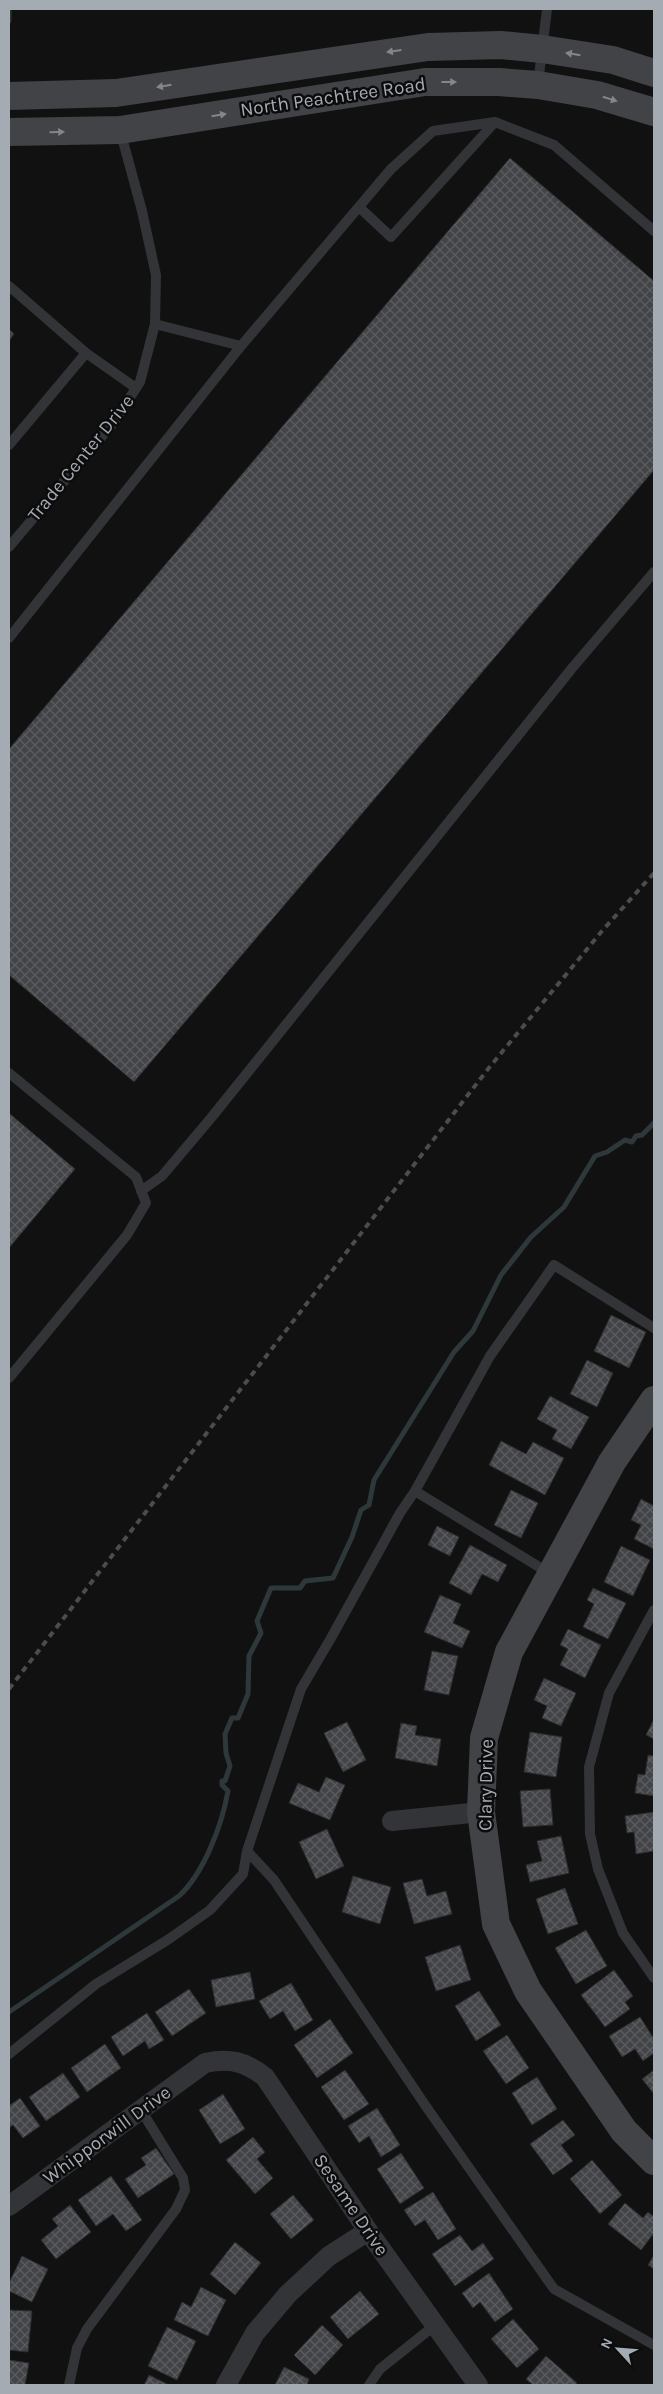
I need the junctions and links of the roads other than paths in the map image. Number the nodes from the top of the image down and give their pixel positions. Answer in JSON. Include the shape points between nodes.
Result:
{"nodes":[{"id":1,"x":547,"y":9,"type":"edge"},
{"id":2,"x":542,"y":48,"type":"junction"},
{"id":3,"x":654,"y":73,"type":"edge"},
{"id":4,"x":538,"y":85,"type":"junction"},
{"id":5,"x":116,"y":93,"type":"junction"},
{"id":6,"x":9,"y":96,"type":"edge"},
{"id":7,"x":654,"y":112,"type":"edge"},
{"id":8,"x":495,"y":122,"type":"junction"},
{"id":9,"x":120,"y":130,"type":"junction"},
{"id":10,"x":9,"y":132,"type":"edge"},
{"id":11,"x":359,"y":207,"type":"junction"},
{"id":12,"x":654,"y":231,"type":"edge"},
{"id":13,"x":9,"y":286,"type":"edge"},
{"id":14,"x":155,"y":324,"type":"junction"},
{"id":15,"x":241,"y":346,"type":"junction"},
{"id":16,"x":86,"y":353,"type":"junction"},
{"id":17,"x":136,"y":388,"type":"junction"},
{"id":18,"x":9,"y":444,"type":"edge"},
{"id":19,"x":9,"y":547,"type":"edge"},
{"id":20,"x":654,"y":572,"type":"edge"},
{"id":21,"x":9,"y":638,"type":"edge"},
{"id":22,"x":9,"y":1073,"type":"edge"},
{"id":23,"x":141,"y":1191,"type":"junction"},
{"id":24,"x":654,"y":1328,"type":"edge"},
{"id":25,"x":9,"y":1378,"type":"edge"},
{"id":26,"x":654,"y":1400,"type":"edge"},
{"id":27,"x":416,"y":1491,"type":"junction"},
{"id":28,"x":550,"y":1573,"type":"junction"},
{"id":29,"x":654,"y":1610,"type":"edge"},
{"id":30,"x":481,"y":1812,"type":"junction"},
{"id":31,"x":392,"y":1820,"type":"dead end"},
{"id":32,"x":247,"y":1851,"type":"junction"},
{"id":33,"x":654,"y":1978,"type":"edge"},
{"id":34,"x":9,"y":2054,"type":"edge"},
{"id":35,"x":204,"y":2063,"type":"joint"},
{"id":36,"x":141,"y":2110,"type":"junction"},
{"id":37,"x":654,"y":2161,"type":"edge"},
{"id":38,"x":9,"y":2206,"type":"edge"},
{"id":39,"x":368,"y":2231,"type":"junction"},
{"id":40,"x":434,"y":2326,"type":"junction"},
{"id":41,"x":654,"y":2345,"type":"edge"},
{"id":42,"x":69,"y":2385,"type":"edge"},
{"id":43,"x":226,"y":2385,"type":"edge"},
{"id":44,"x":369,"y":2385,"type":"edge"},
{"id":45,"x":478,"y":2385,"type":"edge"}],
"edges":[{"from":1,"to":2,"type":"lane"},
{"from":3,"to":2,"type":"main road","name":"North Peachtree Road","one_way":true,"via":[[613,60]]},
{"from":2,"to":4,"type":"lane"},
{"from":2,"to":5,"type":"main road","name":"North Peachtree Road","one_way":true,"via":[[501,45],[428,47]]},
{"from":4,"to":7,"type":"main road","name":"North Peachtree Road","one_way":true,"via":[[596,94]]},
{"from":9,"to":4,"type":"main road","name":"North Peachtree Road","one_way":true,"via":[[425,82]]},
{"from":5,"to":6,"type":"main road","name":"North Peachtree Road"},
{"from":5,"to":9,"type":"main road"},
{"from":8,"to":11,"type":"lane","via":[[433,131],[391,169]]},
{"from":8,"to":11,"type":"lane","via":[[391,237]]},
{"from":8,"to":12,"type":"lane","via":[[554,146]]},
{"from":10,"to":9,"type":"main road","name":"North Peachtree Road","one_way":true},
{"from":9,"to":14,"type":"lane","name":"Trade Center Drive","via":[[156,275]]},
{"from":11,"to":15,"type":"lane"},
{"from":13,"to":16,"type":"lane"},
{"from":14,"to":15,"type":"lane"},
{"from":14,"to":17,"type":"lane","name":"Trade Center Drive"},
{"from":15,"to":21,"type":"lane"},
{"from":16,"to":17,"type":"lane"},
{"from":16,"to":18,"type":"lane"},
{"from":17,"to":19,"type":"lane","name":"Trade Center Drive","via":[[114,422]]},
{"from":20,"to":23,"type":"lane","via":[[573,666],[211,1118],[162,1176]]},
{"from":22,"to":23,"type":"lane","via":[[136,1177]]},
{"from":23,"to":25,"type":"lane","via":[[146,1203],[127,1235]]},
{"from":24,"to":27,"type":"lane","via":[[554,1266],[490,1356]]},
{"from":26,"to":28,"type":"main road","name":"Clary Drive","via":[[612,1462]]},
{"from":27,"to":28,"type":"lane"},
{"from":27,"to":32,"type":"lane","via":[[400,1513],[301,1689]]},
{"from":28,"to":30,"type":"main road","name":"Clary Drive","via":[[509,1652],[484,1738]]},
{"from":29,"to":33,"type":"lane","via":[[609,1693],[588,1767],[590,1834],[598,1869],[623,1933]]},
{"from":30,"to":31,"type":"street"},
{"from":30,"to":37,"type":"main road","name":"Clary Drive","via":[[496,1924],[528,1991],[624,2131]]},
{"from":32,"to":34,"type":"lane","via":[[244,1874],[210,1910],[96,1984]]},
{"from":32,"to":41,"type":"lane","via":[[274,1880],[554,2290]]},
{"from":35,"to":36,"type":"street","name":"Whipporwill Drive"},
{"from":35,"to":39,"type":"street","name":"Sesame Drive","via":[[235,2060],[266,2077]]},
{"from":36,"to":38,"type":"street","name":"Whipporwill Drive"},
{"from":36,"to":42,"type":"lane","via":[[183,2178],[185,2190],[176,2209],[87,2329],[77,2348]]},
{"from":39,"to":40,"type":"street","name":"Sesame Drive"},
{"from":39,"to":43,"type":"street","via":[[329,2256],[288,2294],[255,2333]]},
{"from":40,"to":44,"type":"lane","via":[[380,2369]]},
{"from":40,"to":45,"type":"street","name":"Sesame Drive"}]}
